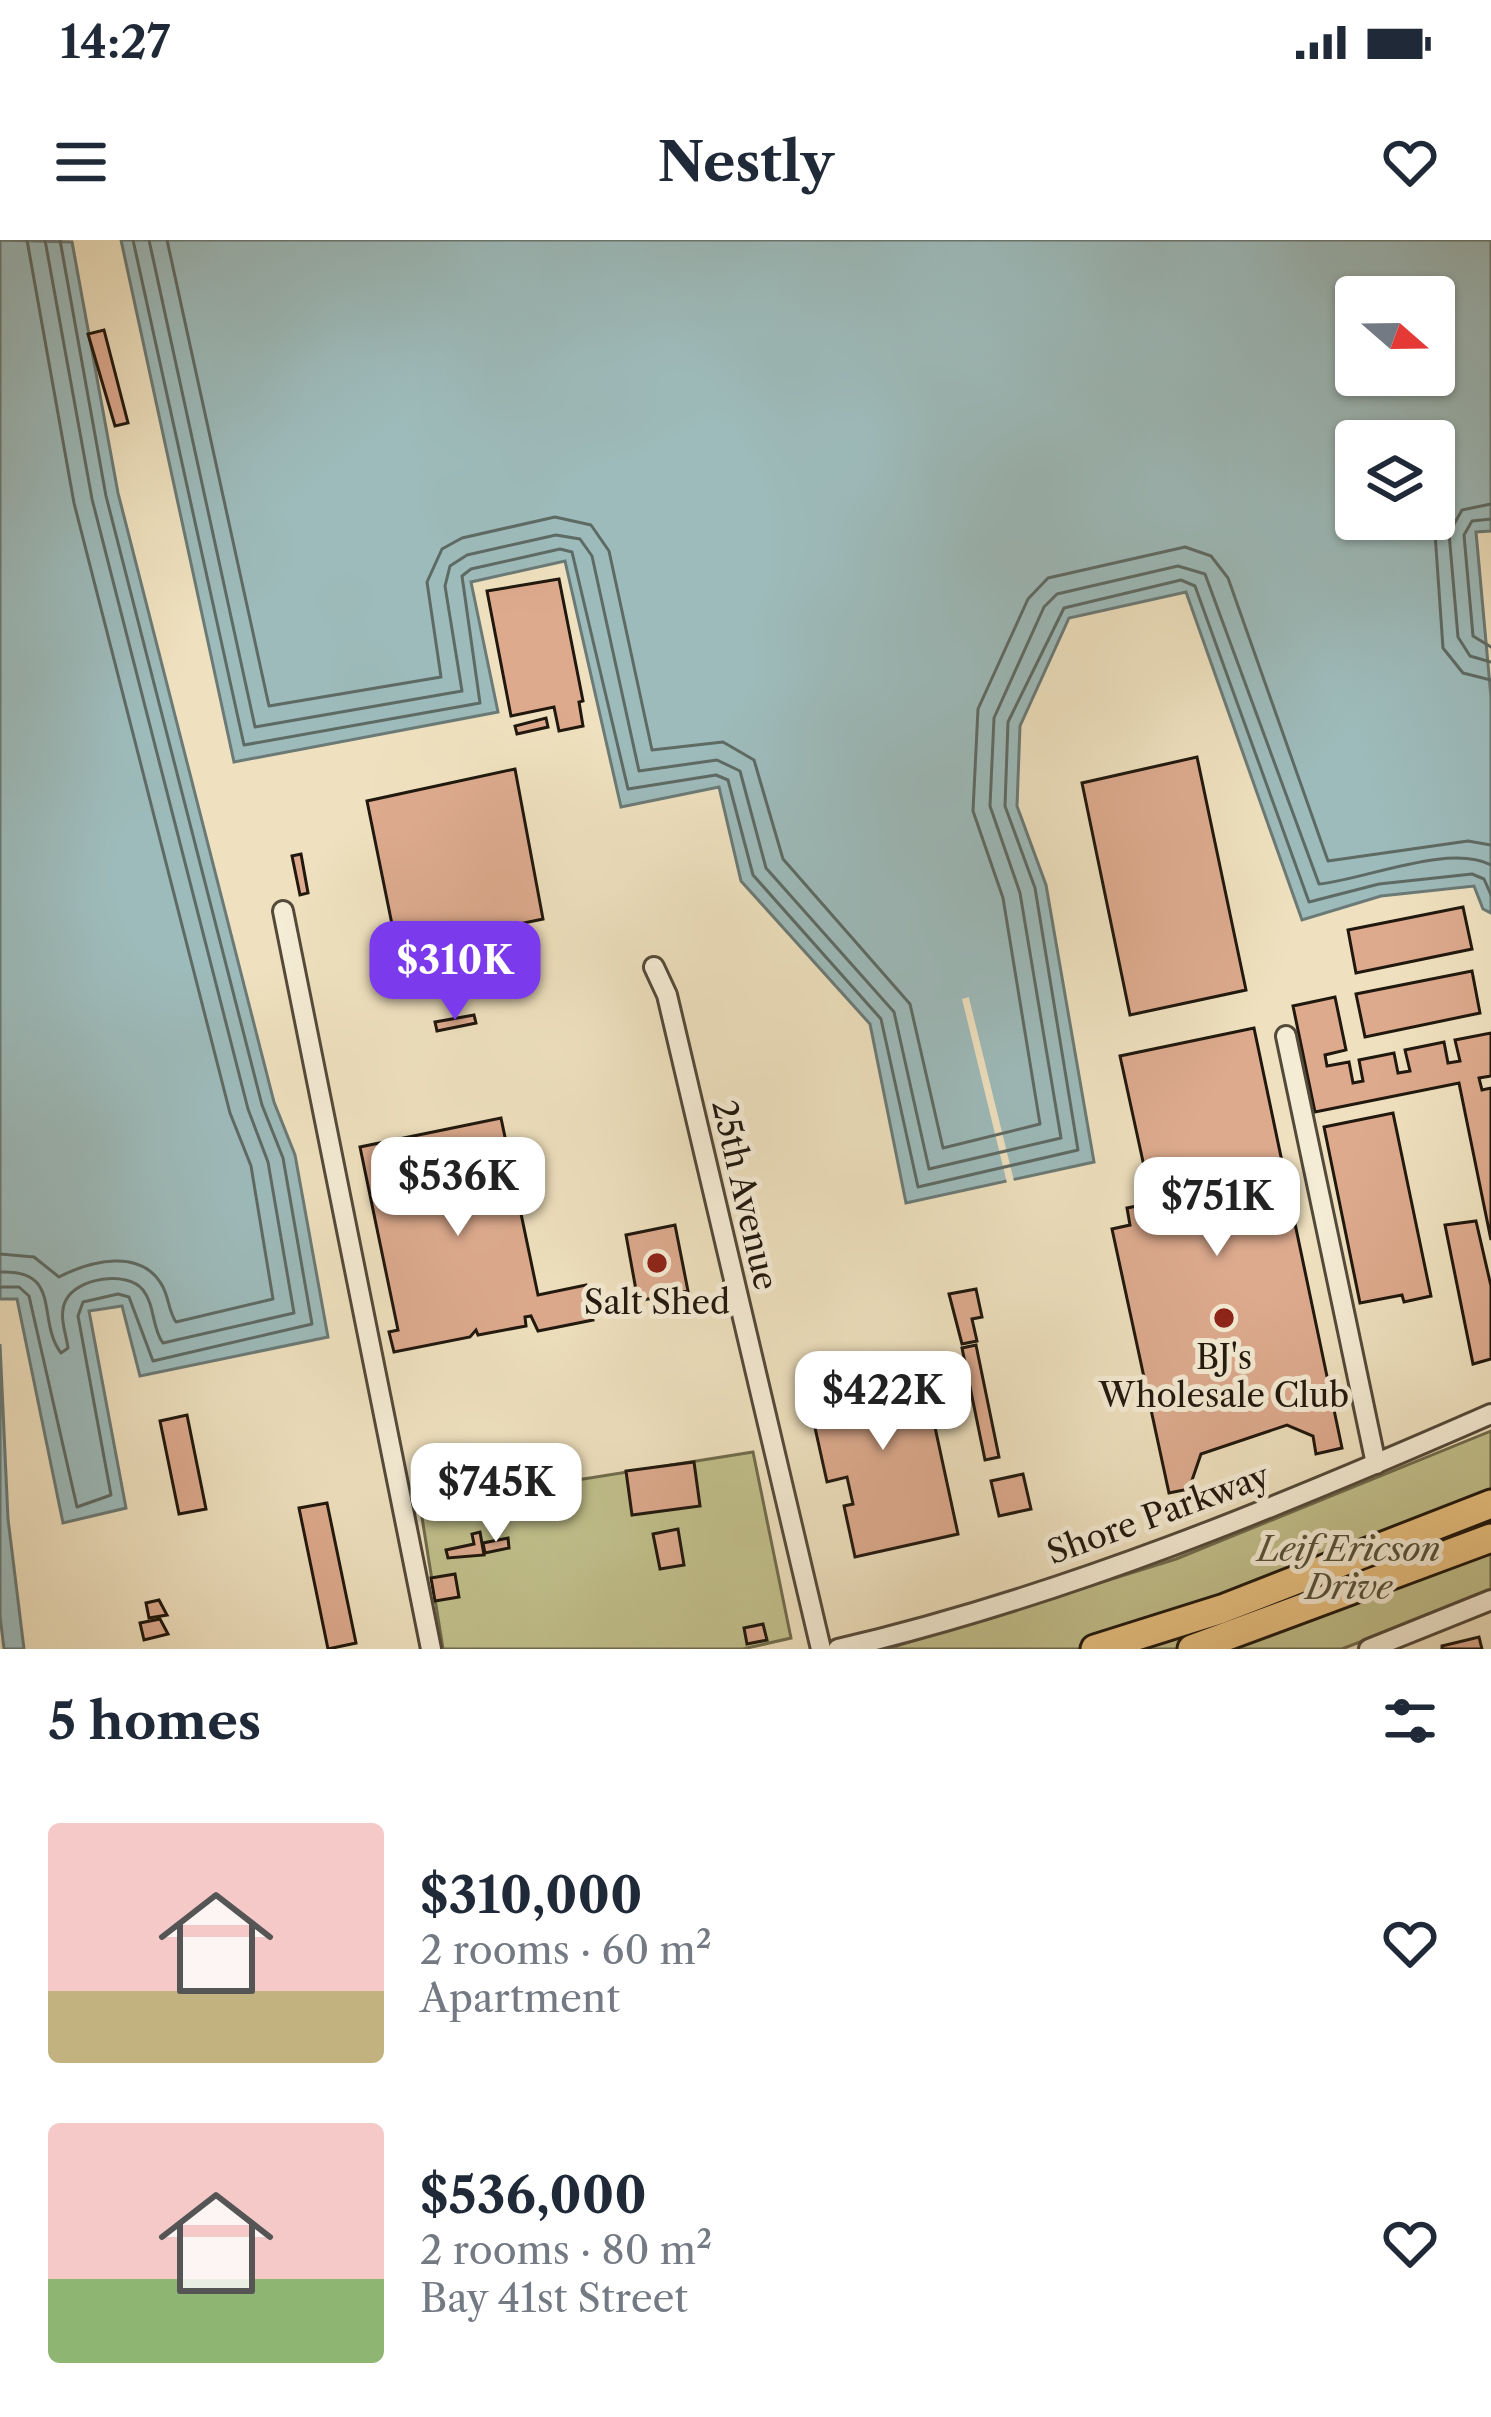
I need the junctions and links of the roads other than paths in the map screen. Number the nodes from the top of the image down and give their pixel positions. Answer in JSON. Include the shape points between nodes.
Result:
{"nodes":[{"id":1,"x":283,"y":911,"type":"dead end"},
{"id":2,"x":654,"y":967,"type":"dead end"},
{"id":3,"x":1286,"y":1036,"type":"dead end"},
{"id":4,"x":1491,"y":1414,"type":"edge"},
{"id":5,"x":1376,"y":1464,"type":"junction"},
{"id":6,"x":1491,"y":1504,"type":"edge"},
{"id":7,"x":1491,"y":1538,"type":"edge"},
{"id":8,"x":1491,"y":1600,"type":"edge"},
{"id":9,"x":431,"y":1649,"type":"edge"},
{"id":10,"x":820,"y":1649,"type":"edge"},
{"id":11,"x":838,"y":1649,"type":"edge"},
{"id":12,"x":1095,"y":1649,"type":"edge"},
{"id":13,"x":1192,"y":1649,"type":"edge"},
{"id":14,"x":1369,"y":1649,"type":"edge"}],
"edges":[{"from":1,"to":9,"type":"street"},
{"from":2,"to":10,"type":"street","name":"25th Avenue","via":[[667,995]]},
{"from":3,"to":5,"type":"street"},
{"from":4,"to":5,"type":"street","name":"Shore Parkway"},
{"from":5,"to":11,"type":"street","name":"Shore Parkway","via":[[1064,1581]]},
{"from":6,"to":12,"type":"highway","via":[[1222,1609]]},
{"from":7,"to":13,"type":"highway"},
{"from":8,"to":14,"type":"street"}]}
